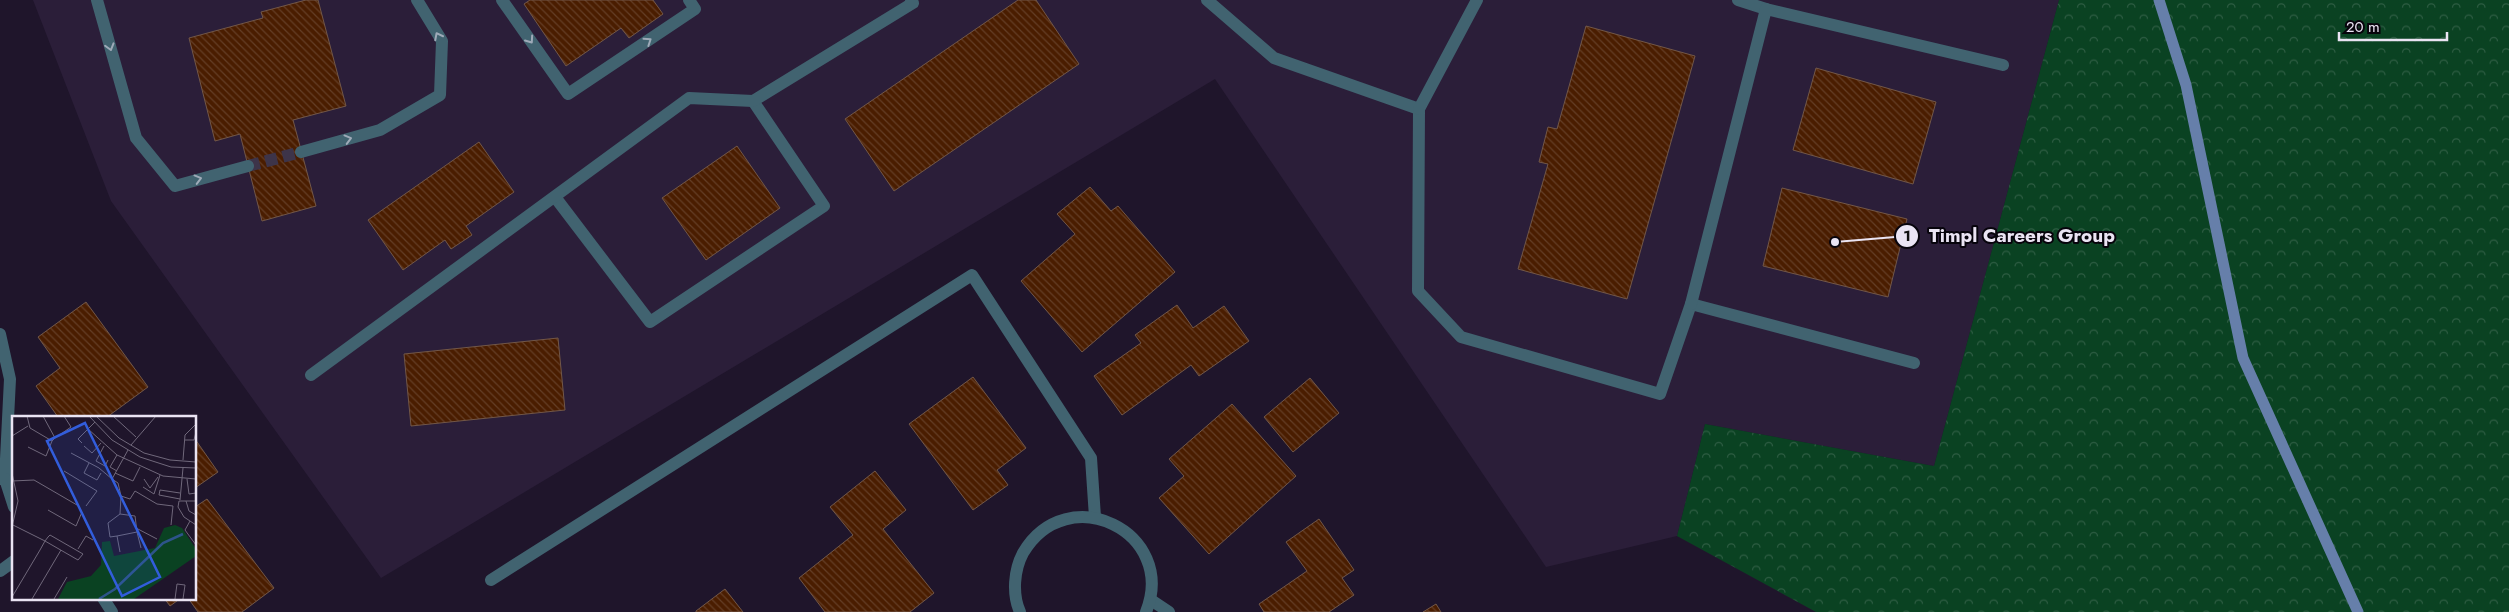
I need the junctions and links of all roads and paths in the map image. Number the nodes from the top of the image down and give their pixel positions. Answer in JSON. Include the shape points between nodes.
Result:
{"nodes":[{"id":1,"x":97,"y":0,"type":"edge"},
{"id":2,"x":417,"y":0,"type":"edge"},
{"id":3,"x":502,"y":0,"type":"edge"},
{"id":4,"x":1207,"y":0,"type":"edge"},
{"id":5,"x":1477,"y":0,"type":"edge"},
{"id":6,"x":1738,"y":0,"type":"edge"},
{"id":7,"x":914,"y":1,"type":"edge"},
{"id":8,"x":695,"y":3,"type":"edge"},
{"id":9,"x":1766,"y":9,"type":"junction"},
{"id":10,"x":2003,"y":65,"type":"dead end"},
{"id":11,"x":753,"y":101,"type":"junction"},
{"id":12,"x":1419,"y":109,"type":"junction"},
{"id":13,"x":301,"y":152,"type":"tunnel mouth"},
{"id":14,"x":248,"y":166,"type":"tunnel mouth"},
{"id":15,"x":555,"y":196,"type":"junction"},
{"id":16,"x":1691,"y":304,"type":"junction"},
{"id":17,"x":0,"y":334,"type":"edge"},
{"id":18,"x":1914,"y":363,"type":"dead end"},
{"id":19,"x":311,"y":376,"type":"dead end"},
{"id":20,"x":2,"y":479,"type":"edge"},
{"id":21,"x":12,"y":502,"type":"edge"},
{"id":22,"x":1095,"y":517,"type":"junction"},
{"id":23,"x":12,"y":562,"type":"edge"},
{"id":24,"x":0,"y":571,"type":"edge"},
{"id":25,"x":491,"y":580,"type":"dead end"},
{"id":26,"x":104,"y":600,"type":"edge"},
{"id":27,"x":1149,"y":606,"type":"edge"},
{"id":28,"x":112,"y":612,"type":"edge"},
{"id":29,"x":1020,"y":612,"type":"edge"},
{"id":30,"x":1169,"y":612,"type":"edge"}],
"edges":[{"from":1,"to":14,"type":"street","one_way":true,"via":[[136,138],[175,186]]},
{"from":13,"to":2,"type":"street","one_way":true,"via":[[380,130],[440,95],[442,41]]},
{"from":3,"to":8,"type":"street","one_way":true,"via":[[568,94]]},
{"from":4,"to":12,"type":"street","via":[[1274,58]]},
{"from":5,"to":12,"type":"street"},
{"from":6,"to":9,"type":"street"},
{"from":7,"to":11,"type":"street"},
{"from":9,"to":10,"type":"street"},
{"from":9,"to":16,"type":"street"},
{"from":11,"to":15,"type":"street","via":[[689,98]]},
{"from":11,"to":15,"type":"street","via":[[824,206],[650,322]]},
{"from":12,"to":16,"type":"street","via":[[1418,291],[1461,337],[1660,394]]},
{"from":15,"to":19,"type":"street"},
{"from":16,"to":18,"type":"street"},
{"from":17,"to":20,"type":"street","via":[[10,379]]},
{"from":20,"to":21,"type":"street"},
{"from":22,"to":25,"type":"street","via":[[1091,458],[972,275]]},
{"from":22,"to":27,"type":"street","via":[[1116,524],[1134,538],[1146,556],[1152,578]]},
{"from":22,"to":29,"type":"street","via":[[1071,517],[1049,526],[1030,542],[1018,562],[1014,586]]},
{"from":23,"to":24,"type":"street"},
{"from":26,"to":28,"type":"street"},
{"from":27,"to":30,"type":"street"}]}
